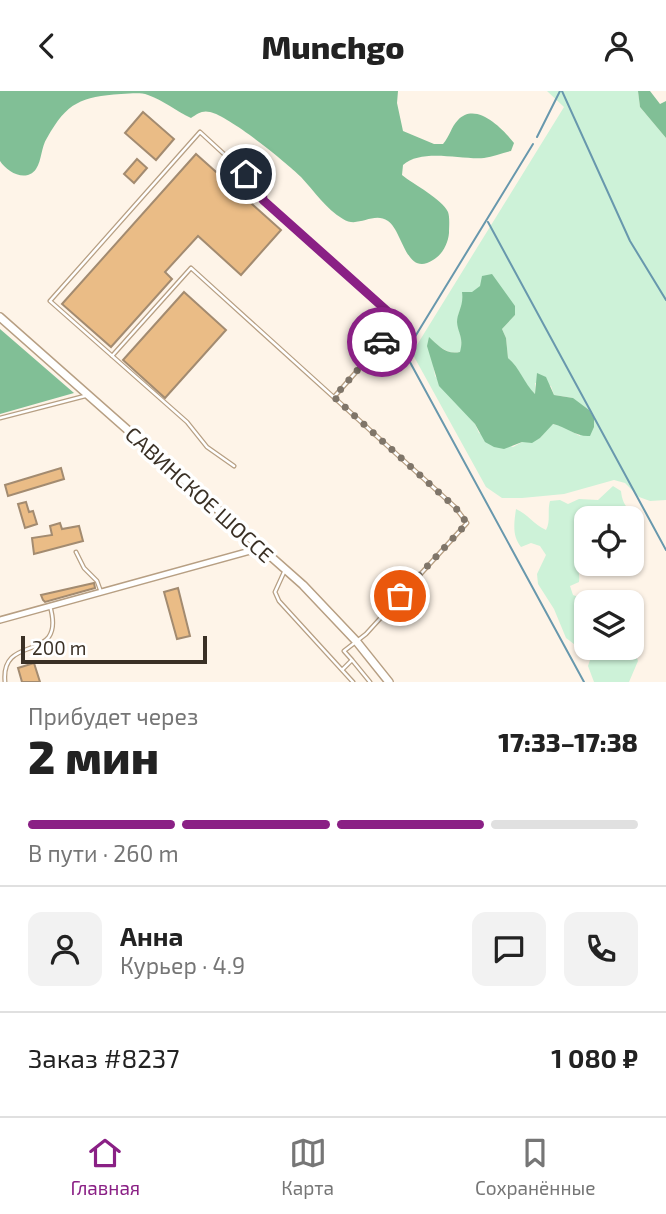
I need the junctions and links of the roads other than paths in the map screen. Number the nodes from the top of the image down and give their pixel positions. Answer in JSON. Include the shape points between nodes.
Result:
{"nodes":[{"id":1,"x":0,"y":317,"type":"edge"},
{"id":2,"x":113,"y":356,"type":"junction"},
{"id":3,"x":88,"y":395,"type":"junction"},
{"id":4,"x":334,"y":397,"type":"junction"},
{"id":5,"x":0,"y":418,"type":"edge"},
{"id":6,"x":234,"y":466,"type":"dead end"},
{"id":7,"x":261,"y":548,"type":"junction"},
{"id":8,"x":76,"y":552,"type":"dead end"},
{"id":9,"x":285,"y":570,"type":"junction"},
{"id":10,"x":101,"y":592,"type":"junction"},
{"id":11,"x":50,"y":607,"type":"junction"},
{"id":12,"x":0,"y":620,"type":"edge"},
{"id":13,"x":357,"y":642,"type":"junction"},
{"id":14,"x":352,"y":660,"type":"junction"},
{"id":15,"x":342,"y":670,"type":"junction"},
{"id":16,"x":5,"y":682,"type":"edge"},
{"id":17,"x":353,"y":682,"type":"edge"},
{"id":18,"x":370,"y":682,"type":"edge"},
{"id":19,"x":390,"y":682,"type":"edge"}],
"edges":[{"from":1,"to":3,"type":"street","name":"САВИНСКОЕ ШОССЕ"},
{"from":2,"to":4,"type":"lane","via":[[191,268]]},
{"from":2,"to":4,"type":"lane","via":[[50,301],[200,132],[262,189],[263,200],[395,318],[396,327]]},
{"from":2,"to":6,"type":"lane","via":[[187,422],[207,447]]},
{"from":3,"to":5,"type":"lane"},
{"from":3,"to":7,"type":"street","name":"САВИНСКОЕ ШОССЕ"},
{"from":4,"to":13,"type":"lane","via":[[467,523]]},
{"from":7,"to":9,"type":"street","name":"САВИНСКОЕ ШОССЕ"},
{"from":7,"to":10,"type":"street"},
{"from":8,"to":10,"type":"lane"},
{"from":9,"to":13,"type":"street","name":"САВИНСКОЕ ШОССЕ"},
{"from":9,"to":15,"type":"lane","via":[[275,592],[279,601]]},
{"from":10,"to":11,"type":"street"},
{"from":11,"to":12,"type":"street"},
{"from":11,"to":16,"type":"lane","via":[[53,622],[48,637],[8,657]]},
{"from":13,"to":14,"type":"lane","via":[[344,651]]},
{"from":13,"to":19,"type":"street","name":"САВИНСКОЕ ШОССЕ"},
{"from":14,"to":15,"type":"lane"},
{"from":14,"to":18,"type":"lane"},
{"from":15,"to":17,"type":"lane"}]}
